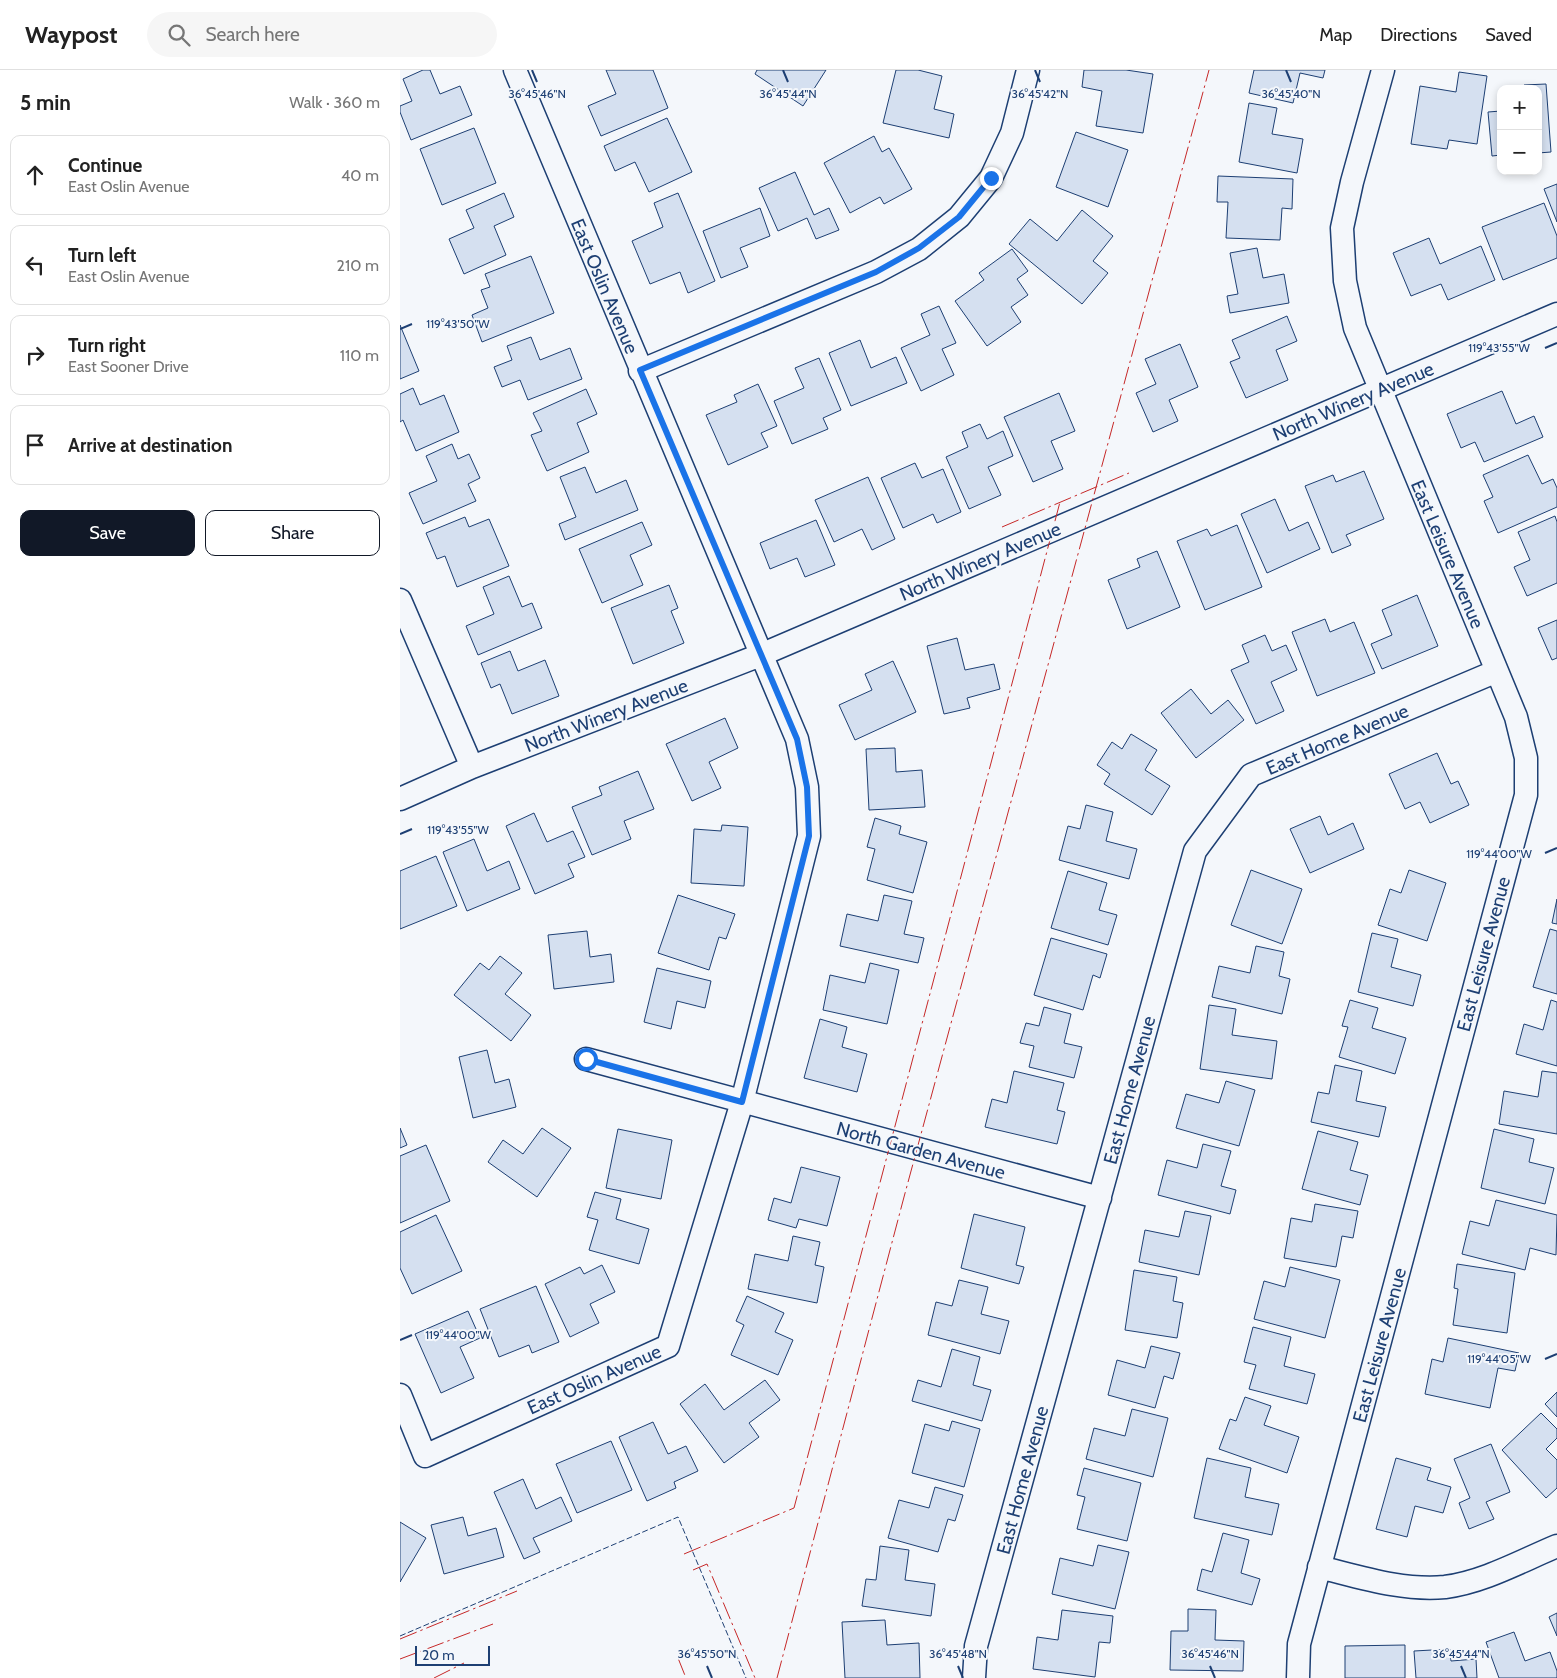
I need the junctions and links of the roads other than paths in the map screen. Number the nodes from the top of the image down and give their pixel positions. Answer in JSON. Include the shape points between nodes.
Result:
{"nodes":[{"id":1,"x":515,"y":70,"type":"edge"},
{"id":2,"x":1028,"y":70,"type":"edge"},
{"id":3,"x":1383,"y":70,"type":"edge"},
{"id":4,"x":1557,"y":314,"type":"edge"},
{"id":5,"x":640,"y":370,"type":"junction"},
{"id":6,"x":1380,"y":390,"type":"junction"},
{"id":7,"x":400,"y":600,"type":"edge"},
{"id":8,"x":762,"y":654,"type":"junction"},
{"id":9,"x":1497,"y":671,"type":"junction"},
{"id":10,"x":472,"y":767,"type":"junction"},
{"id":11,"x":400,"y":799,"type":"edge"},
{"id":12,"x":586,"y":1059,"type":"dead end"},
{"id":13,"x":742,"y":1102,"type":"junction"},
{"id":14,"x":1100,"y":1198,"type":"junction"},
{"id":15,"x":400,"y":1396,"type":"edge"},
{"id":16,"x":1557,"y":1546,"type":"edge"},
{"id":17,"x":1319,"y":1567,"type":"junction"},
{"id":18,"x":974,"y":1678,"type":"edge"},
{"id":19,"x":1298,"y":1678,"type":"edge"}],
"edges":[{"from":1,"to":5,"type":"street","name":"East Oslin Avenue"},
{"from":2,"to":5,"type":"street","via":[[1012,133],[991,178],[959,217],[919,248],[876,272]]},
{"from":3,"to":6,"type":"street","name":"East Leisure Avenue","via":[[1342,228],[1345,281],[1355,328]]},
{"from":4,"to":6,"type":"street","name":"North Winery Avenue"},
{"from":5,"to":8,"type":"street","name":"East Oslin Avenue"},
{"from":6,"to":8,"type":"street","name":"North Winery Avenue"},
{"from":6,"to":9,"type":"street","name":"East Leisure Avenue"},
{"from":7,"to":10,"type":"street"},
{"from":8,"to":10,"type":"street","name":"North Winery Avenue"},
{"from":8,"to":13,"type":"street","name":"East Oslin Avenue","via":[[797,739],[807,787],[809,836]]},
{"from":9,"to":14,"type":"street","name":"East Home Avenue","via":[[1251,775],[1195,851]]},
{"from":9,"to":17,"type":"street","name":"East Leisure Avenue","via":[[1516,717],[1526,758],[1526,795]]},
{"from":10,"to":11,"type":"street","name":"North Winery Avenue"},
{"from":12,"to":13,"type":"street"},
{"from":13,"to":14,"type":"street","name":"North Garden Avenue"},
{"from":13,"to":15,"type":"street","name":"East Oslin Avenue","via":[[668,1346],[425,1456]]},
{"from":14,"to":18,"type":"street","name":"East Home Avenue","via":[[976,1646]]},
{"from":16,"to":17,"type":"street","via":[[1490,1575],[1445,1587],[1400,1586]]},
{"from":17,"to":19,"type":"street","name":"East Leisure Avenue","via":[[1299,1644]]}]}
